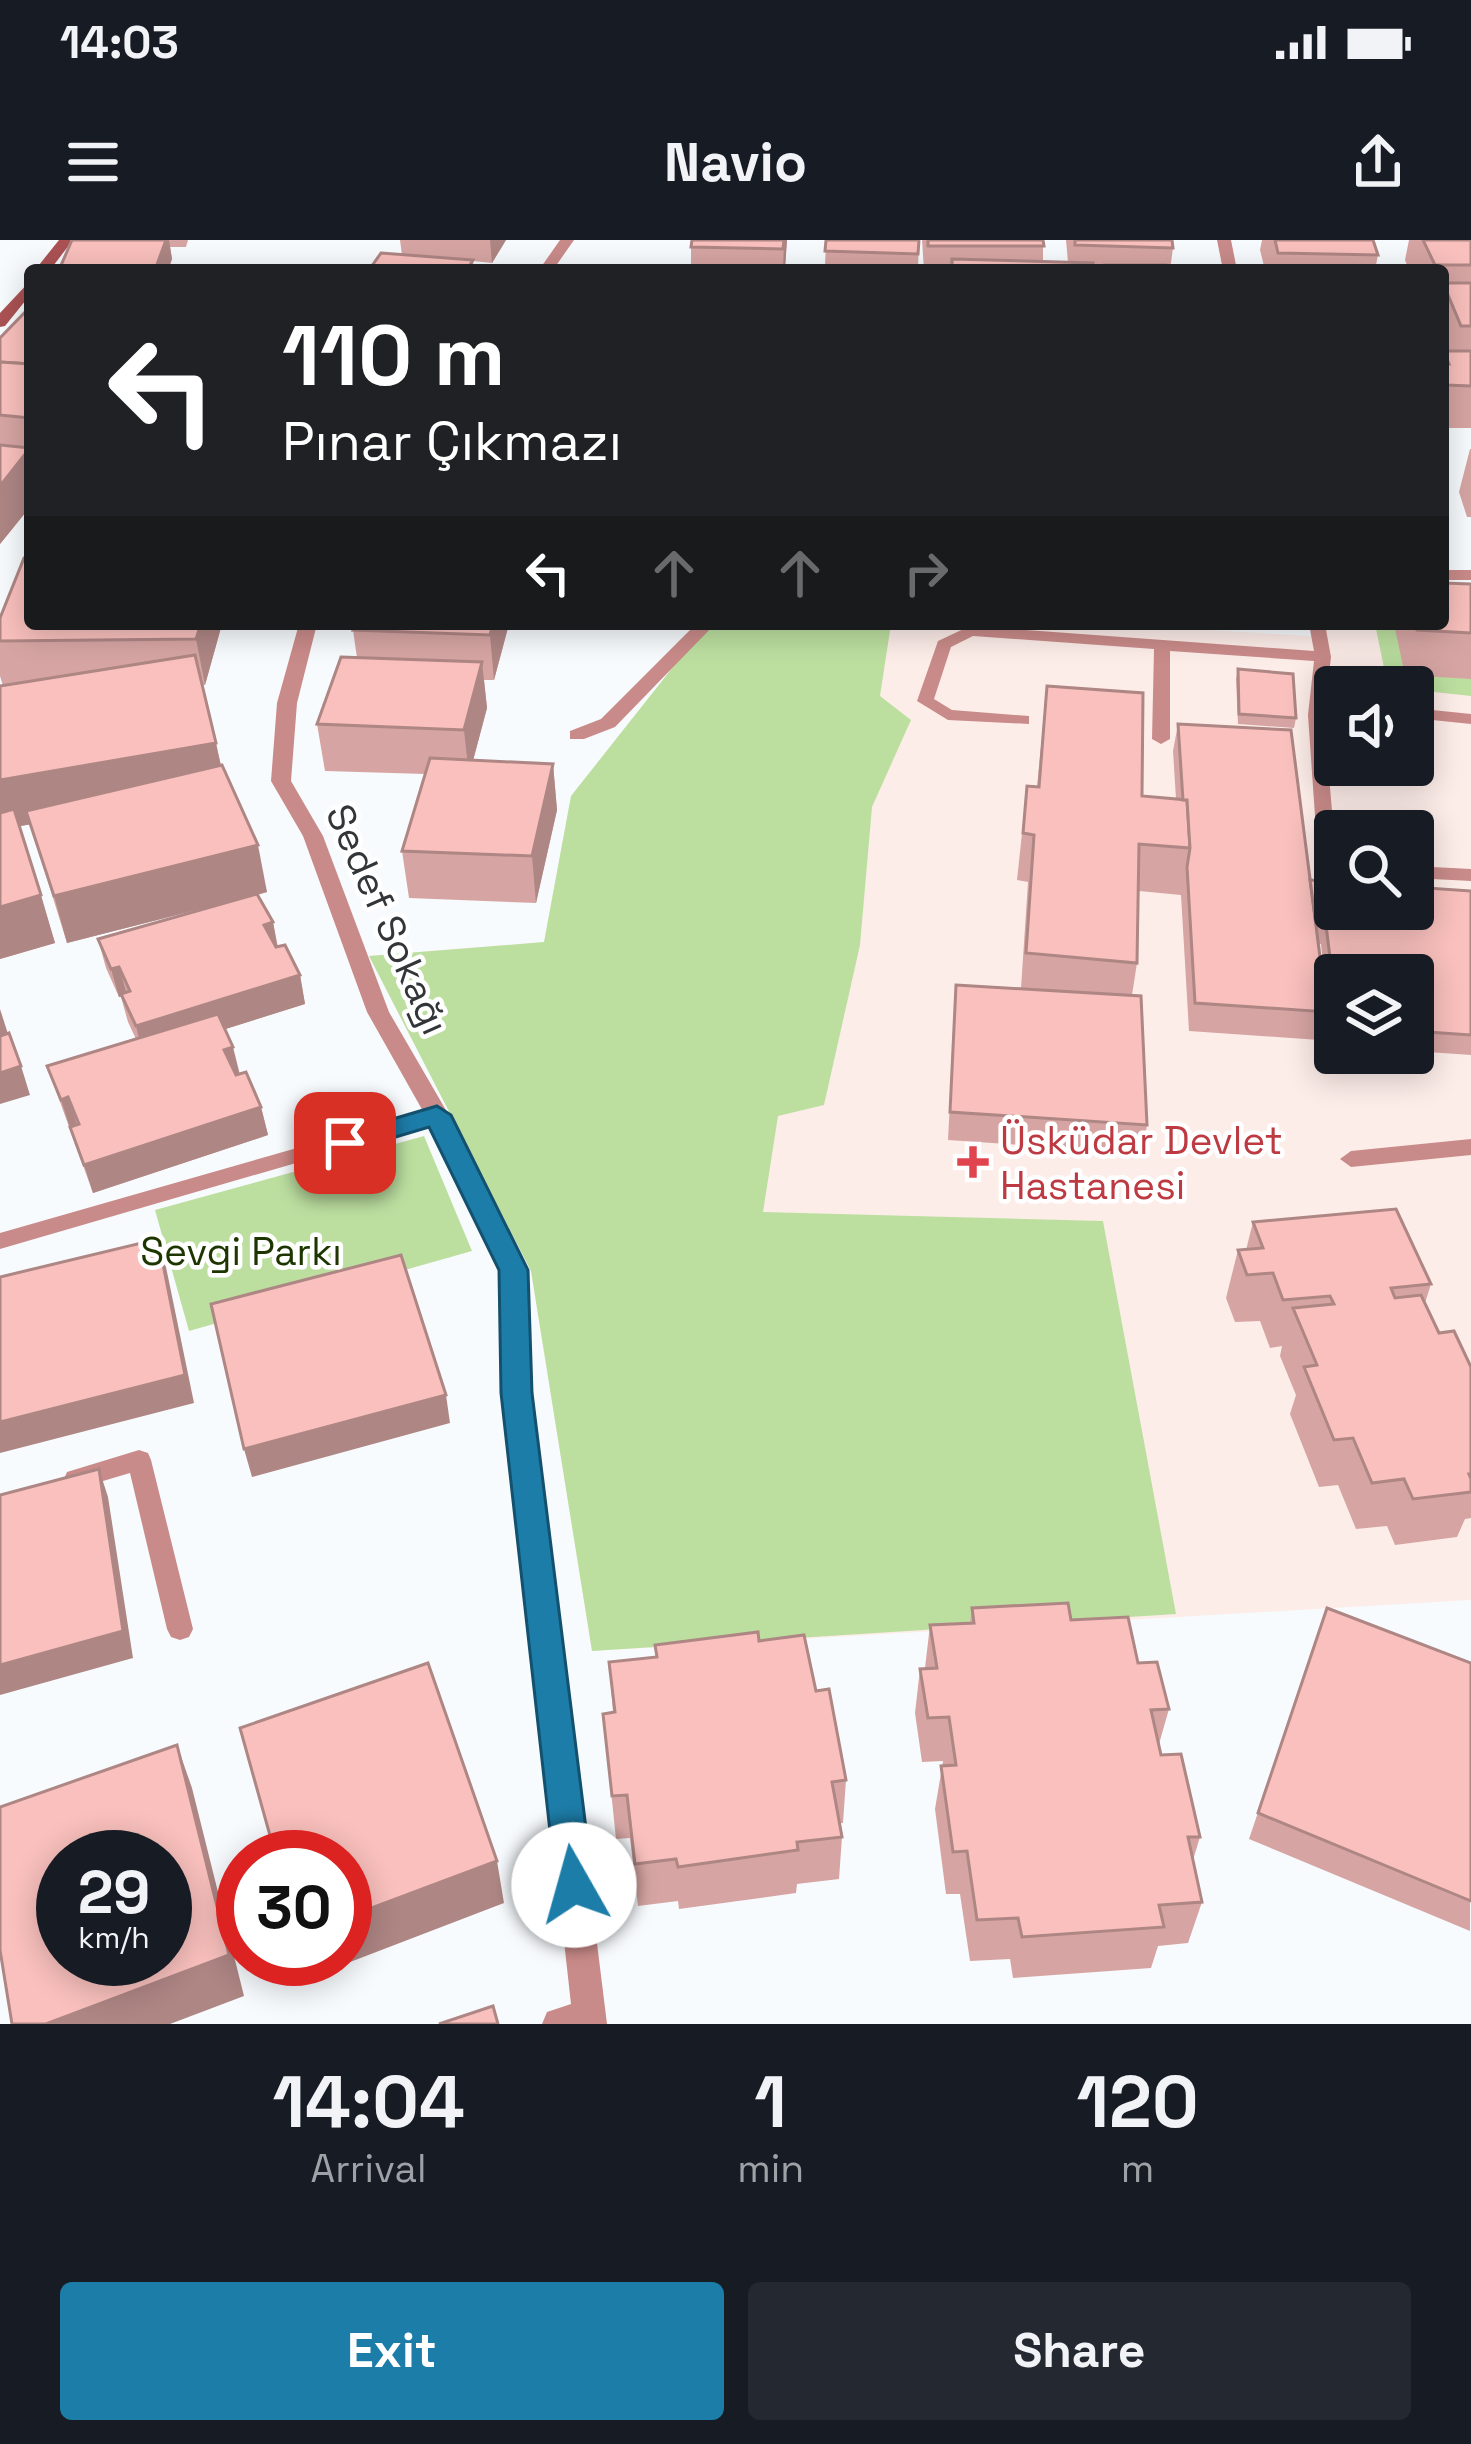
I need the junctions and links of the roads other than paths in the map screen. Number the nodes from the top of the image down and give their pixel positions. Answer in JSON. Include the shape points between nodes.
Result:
{"nodes":[{"id":1,"x":66,"y":240,"type":"edge"},
{"id":2,"x":47,"y":264,"type":"edge"},
{"id":3,"x":24,"y":293,"type":"edge"},
{"id":4,"x":0,"y":323,"type":"edge"},
{"id":5,"x":306,"y":630,"type":"edge"},
{"id":6,"x":700,"y":630,"type":"edge"},
{"id":7,"x":1318,"y":630,"type":"edge"},
{"id":8,"x":1162,"y":644,"type":"junction"},
{"id":9,"x":1323,"y":657,"type":"junction"},
{"id":10,"x":1321,"y":666,"type":"edge"},
{"id":11,"x":1434,"y":715,"type":"edge"},
{"id":12,"x":1471,"y":719,"type":"edge"},
{"id":13,"x":1023,"y":720,"type":"dead end"},
{"id":14,"x":577,"y":735,"type":"dead end"},
{"id":15,"x":1161,"y":740,"type":"dead end"},
{"id":16,"x":1434,"y":873,"type":"edge"},
{"id":17,"x":1471,"y":875,"type":"edge"},
{"id":18,"x":437,"y":1115,"type":"junction"},
{"id":19,"x":1471,"y":1147,"type":"edge"},
{"id":20,"x":1351,"y":1159,"type":"dead end"},
{"id":21,"x":0,"y":1241,"type":"edge"},
{"id":22,"x":59,"y":1484,"type":"edge"},
{"id":23,"x":180,"y":1629,"type":"dead end"},
{"id":24,"x":580,"y":2021,"type":"edge"}],
"edges":[{"from":1,"to":2,"type":"main road"},
{"from":3,"to":4,"type":"main road"},
{"from":5,"to":18,"type":"street","name":"Sedef Sokağı","via":[[287,703],[280,781],[314,836],[378,1012]]},
{"from":6,"to":14,"type":"street","via":[[608,723]]},
{"from":7,"to":9,"type":"lane"},
{"from":8,"to":9,"type":"lane"},
{"from":8,"to":13,"type":"lane","via":[[970,631],[944,644],[926,701],[948,716]]},
{"from":8,"to":15,"type":"lane"},
{"from":9,"to":10,"type":"lane"},
{"from":11,"to":12,"type":"lane"},
{"from":16,"to":17,"type":"lane"},
{"from":18,"to":21,"type":"lane"},
{"from":18,"to":24,"type":"street","name":"Sedef Sokağı","via":[[514,1270],[516,1393]]},
{"from":19,"to":20,"type":"lane"},
{"from":22,"to":23,"type":"lane","via":[[139,1460]]}]}
